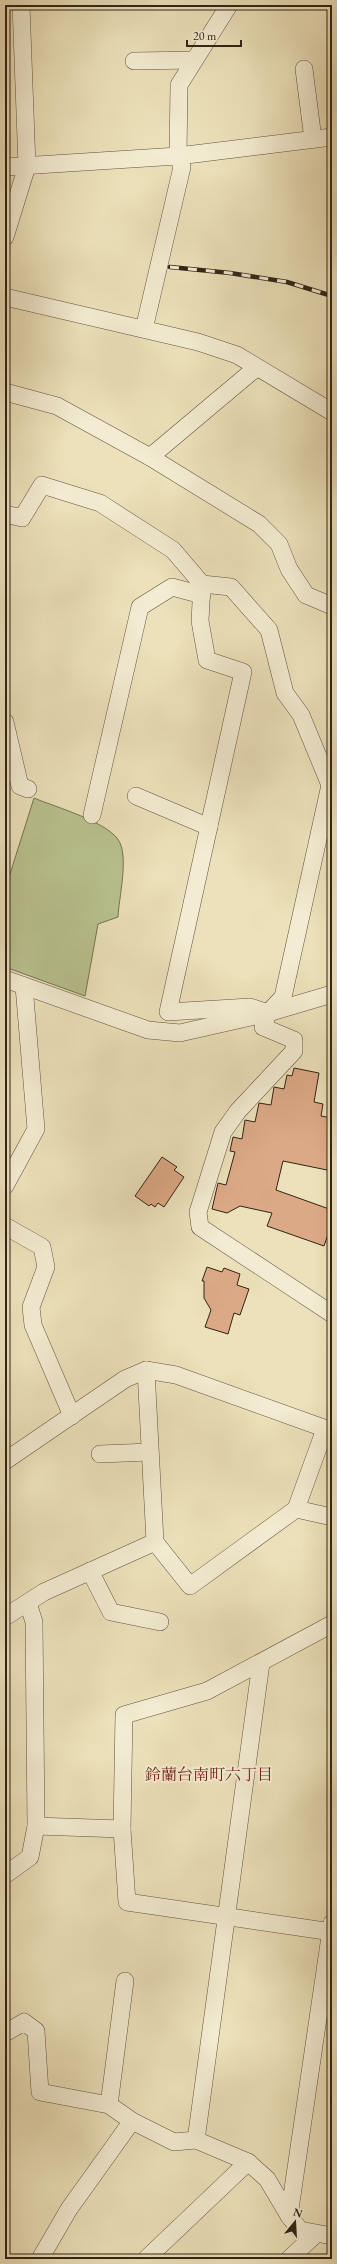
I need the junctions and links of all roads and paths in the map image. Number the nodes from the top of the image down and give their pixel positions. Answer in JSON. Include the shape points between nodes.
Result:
{"nodes":[{"id":1,"x":21,"y":5,"type":"edge"},
{"id":2,"x":228,"y":5,"type":"edge"},
{"id":3,"x":194,"y":60,"type":"junction"},
{"id":4,"x":134,"y":62,"type":"dead end"},
{"id":5,"x":304,"y":69,"type":"dead end"},
{"id":6,"x":332,"y":137,"type":"edge"},
{"id":7,"x":312,"y":139,"type":"junction"},
{"id":8,"x":178,"y":156,"type":"junction"},
{"id":9,"x":27,"y":166,"type":"junction"},
{"id":10,"x":5,"y":167,"type":"edge"},
{"id":11,"x":5,"y":237,"type":"edge"},
{"id":12,"x":5,"y":298,"type":"edge"},
{"id":13,"x":144,"y":329,"type":"junction"},
{"id":14,"x":256,"y":368,"type":"junction"},
{"id":15,"x":5,"y":392,"type":"edge"},
{"id":16,"x":332,"y":412,"type":"edge"},
{"id":17,"x":150,"y":457,"type":"junction"},
{"id":18,"x":5,"y":514,"type":"edge"},
{"id":19,"x":202,"y":590,"type":"junction"},
{"id":20,"x":332,"y":606,"type":"edge"},
{"id":21,"x":5,"y":722,"type":"edge"},
{"id":22,"x":28,"y":789,"type":"dead end"},
{"id":23,"x":136,"y":796,"type":"dead end"},
{"id":24,"x":330,"y":797,"type":"edge"},
{"id":25,"x":92,"y":815,"type":"dead end"},
{"id":26,"x":209,"y":826,"type":"junction"},
{"id":27,"x":5,"y":979,"type":"edge"},
{"id":28,"x":24,"y":986,"type":"junction"},
{"id":29,"x":332,"y":994,"type":"edge"},
{"id":30,"x":268,"y":1013,"type":"junction"},
{"id":31,"x":5,"y":1186,"type":"edge"},
{"id":32,"x":5,"y":1226,"type":"edge"},
{"id":33,"x":332,"y":1314,"type":"edge"},
{"id":34,"x":146,"y":1370,"type":"junction"},
{"id":35,"x":72,"y":1416,"type":"junction"},
{"id":36,"x":329,"y":1430,"type":"edge"},
{"id":37,"x":150,"y":1452,"type":"junction"},
{"id":38,"x":100,"y":1454,"type":"dead end"},
{"id":39,"x":5,"y":1462,"type":"edge"},
{"id":40,"x":296,"y":1509,"type":"junction"},
{"id":41,"x":332,"y":1517,"type":"edge"},
{"id":42,"x":155,"y":1542,"type":"junction"},
{"id":43,"x":90,"y":1571,"type":"junction"},
{"id":44,"x":28,"y":1603,"type":"junction"},
{"id":45,"x":5,"y":1617,"type":"edge"},
{"id":46,"x":160,"y":1622,"type":"dead end"},
{"id":47,"x":332,"y":1624,"type":"edge"},
{"id":48,"x":261,"y":1663,"type":"junction"},
{"id":49,"x":36,"y":1826,"type":"junction"},
{"id":50,"x":122,"y":1829,"type":"junction"},
{"id":51,"x":5,"y":1874,"type":"edge"},
{"id":52,"x":228,"y":1917,"type":"junction"},
{"id":53,"x":332,"y":1929,"type":"edge"},
{"id":54,"x":125,"y":1982,"type":"dead end"},
{"id":55,"x":5,"y":2033,"type":"edge"},
{"id":56,"x":109,"y":2105,"type":"junction"},
{"id":57,"x":132,"y":2121,"type":"junction"},
{"id":58,"x":196,"y":2140,"type":"junction"},
{"id":59,"x":248,"y":2162,"type":"junction"},
{"id":60,"x":288,"y":2216,"type":"junction"},
{"id":61,"x":324,"y":2235,"type":"edge"},
{"id":62,"x":40,"y":2259,"type":"edge"},
{"id":63,"x":146,"y":2259,"type":"edge"},
{"id":64,"x":289,"y":2259,"type":"edge"}],
"edges":[{"from":1,"to":9,"type":"street"},
{"from":2,"to":3,"type":"street"},
{"from":3,"to":4,"type":"street"},
{"from":3,"to":8,"type":"street","via":[[179,85]]},
{"from":5,"to":7,"type":"street"},
{"from":6,"to":7,"type":"street"},
{"from":7,"to":8,"type":"street"},
{"from":8,"to":9,"type":"street"},
{"from":8,"to":13,"type":"street","via":[[182,167]]},
{"from":9,"to":10,"type":"street"},
{"from":9,"to":11,"type":"street"},
{"from":12,"to":13,"type":"street"},
{"from":13,"to":14,"type":"street","via":[[198,342],[237,355]]},
{"from":14,"to":16,"type":"street"},
{"from":14,"to":17,"type":"street"},
{"from":15,"to":17,"type":"street","via":[[57,406]]},
{"from":17,"to":20,"type":"street","via":[[258,524],[279,544],[289,569],[306,595]]},
{"from":18,"to":19,"type":"street","via":[[22,518],[42,485],[100,503],[173,550]]},
{"from":19,"to":24,"type":"street","via":[[231,587],[269,630],[285,693],[304,722],[330,785]]},
{"from":19,"to":25,"type":"street","via":[[172,587],[140,607]]},
{"from":19,"to":26,"type":"street","via":[[200,621],[206,660],[243,672]]},
{"from":21,"to":22,"type":"street","via":[[20,786]]},
{"from":23,"to":26,"type":"street"},
{"from":24,"to":30,"type":"street","via":[[283,997]]},
{"from":26,"to":30,"type":"street","via":[[168,1012],[250,1007]]},
{"from":27,"to":28,"type":"street"},
{"from":28,"to":30,"type":"street","via":[[148,1030],[180,1033]]},
{"from":28,"to":31,"type":"street","via":[[36,1129]]},
{"from":29,"to":30,"type":"street"},
{"from":30,"to":33,"type":"street","via":[[263,1026],[294,1040],[294,1051],[238,1111],[223,1132],[198,1212],[200,1227]]},
{"from":32,"to":35,"type":"street","via":[[42,1247],[46,1267],[31,1307],[33,1325]]},
{"from":34,"to":35,"type":"street","via":[[124,1379]]},
{"from":34,"to":36,"type":"street","via":[[176,1375]]},
{"from":34,"to":37,"type":"street"},
{"from":35,"to":39,"type":"street"},
{"from":36,"to":40,"type":"street"},
{"from":37,"to":38,"type":"street"},
{"from":37,"to":42,"type":"street"},
{"from":40,"to":41,"type":"street"},
{"from":40,"to":42,"type":"street","via":[[190,1586]]},
{"from":42,"to":43,"type":"street"},
{"from":43,"to":44,"type":"street","via":[[44,1592]]},
{"from":43,"to":46,"type":"street","via":[[111,1612]]},
{"from":44,"to":45,"type":"street"},
{"from":44,"to":49,"type":"street","via":[[34,1622]]},
{"from":47,"to":48,"type":"street"},
{"from":48,"to":50,"type":"street","via":[[207,1691],[124,1715]]},
{"from":48,"to":52,"type":"street"},
{"from":49,"to":50,"type":"street"},
{"from":49,"to":51,"type":"street","via":[[30,1857]]},
{"from":50,"to":52,"type":"street","via":[[127,1902]]},
{"from":52,"to":53,"type":"street"},
{"from":52,"to":58,"type":"street"},
{"from":53,"to":60,"type":"street"},
{"from":54,"to":56,"type":"street"},
{"from":55,"to":56,"type":"street","via":[[24,2022],[36,2031],[40,2092]]},
{"from":56,"to":57,"type":"street"},
{"from":57,"to":58,"type":"street","via":[[174,2142]]},
{"from":57,"to":62,"type":"street","via":[[69,2209]]},
{"from":58,"to":59,"type":"street"},
{"from":59,"to":60,"type":"street","via":[[267,2179]]},
{"from":59,"to":63,"type":"street"},
{"from":60,"to":61,"type":"street","via":[[300,2230]]},
{"from":61,"to":64,"type":"street"}]}
